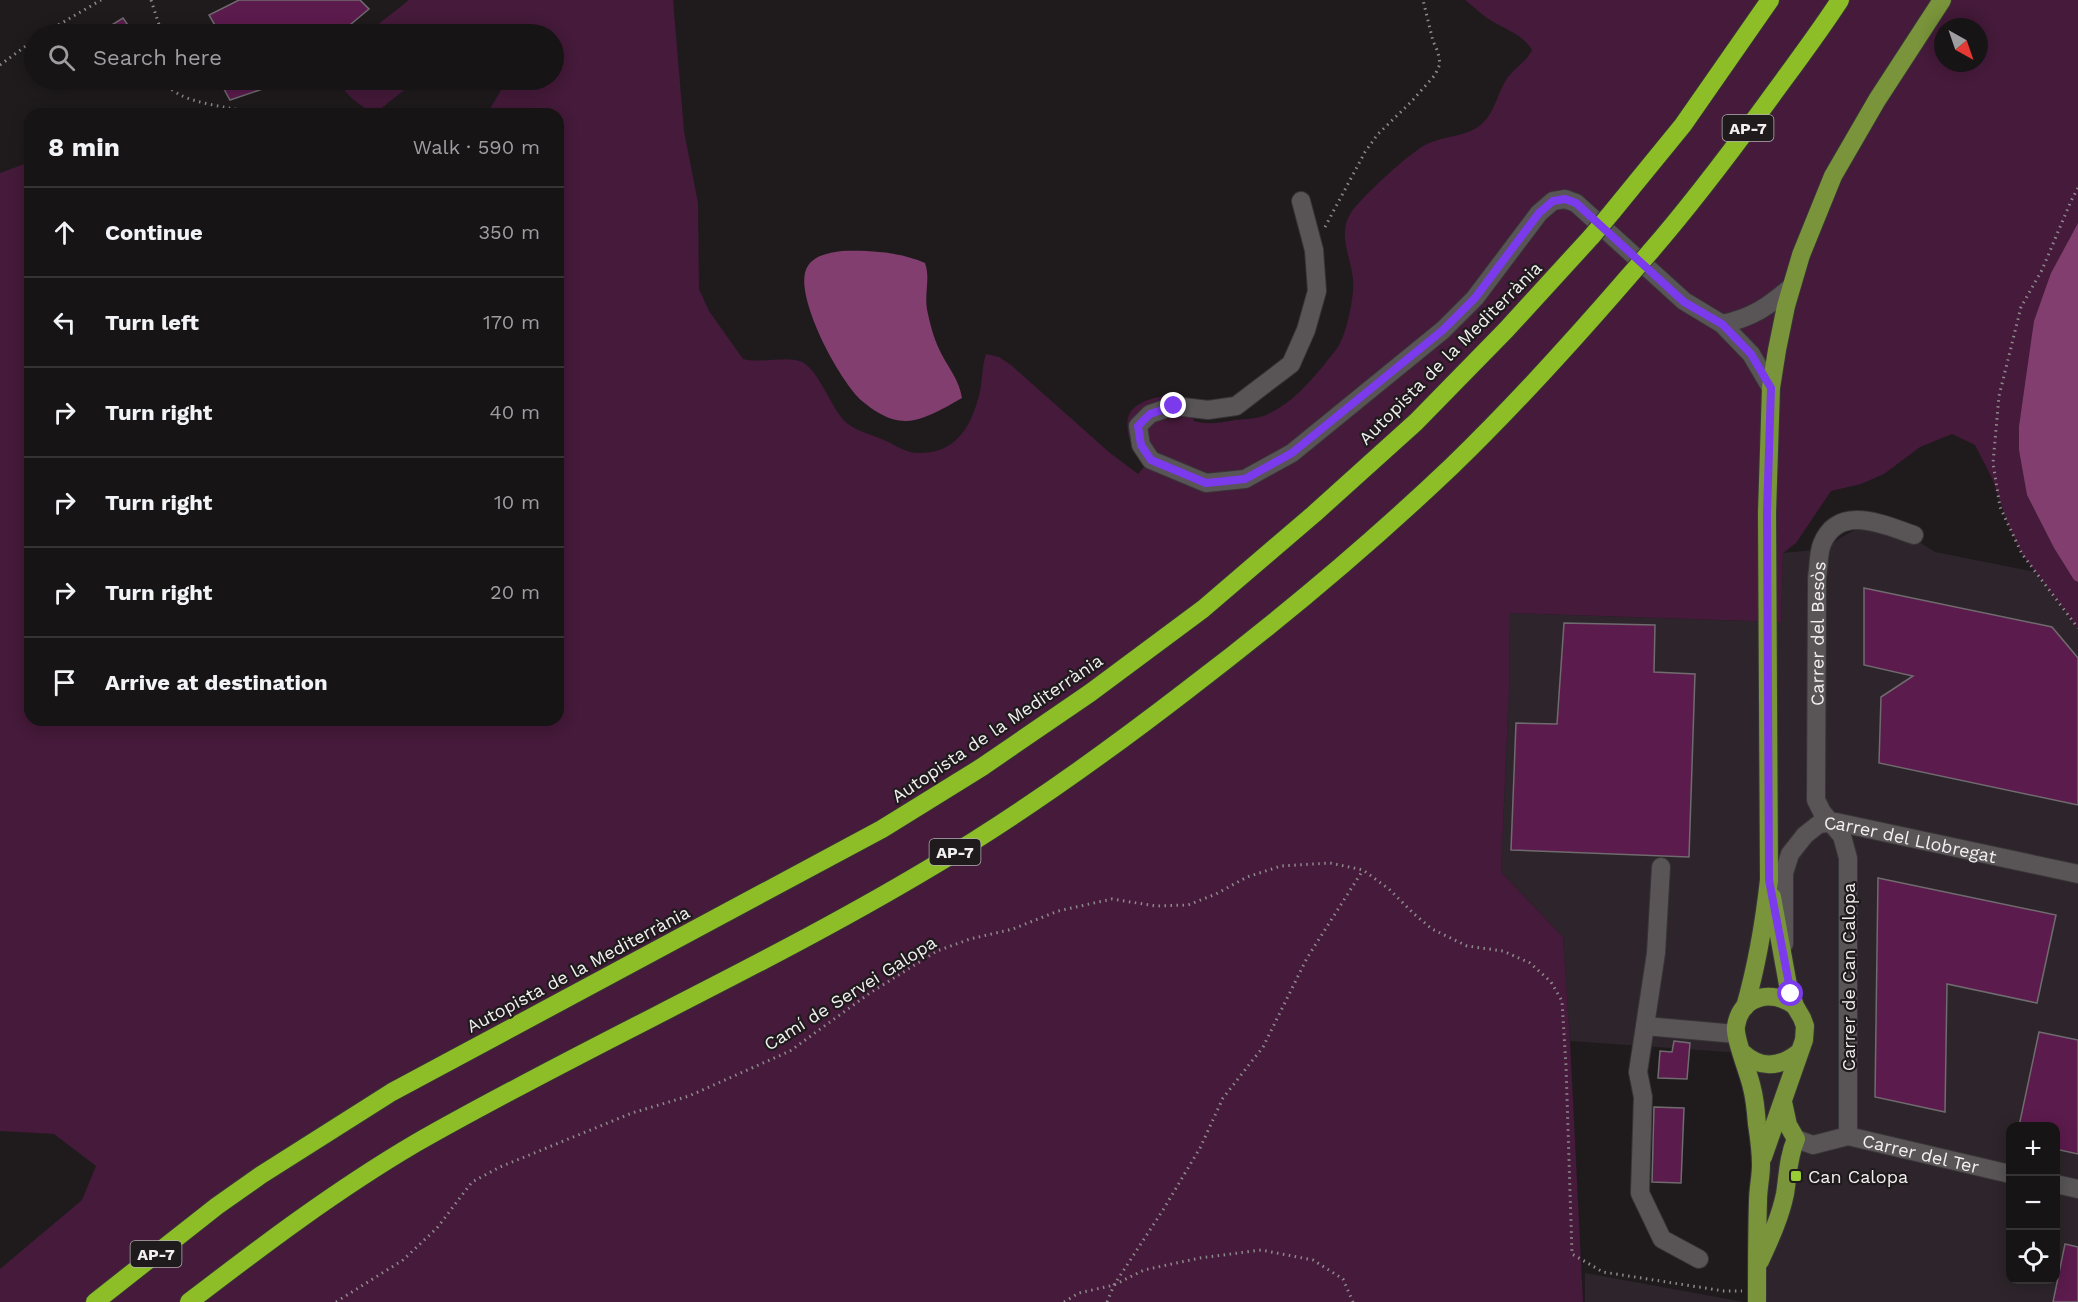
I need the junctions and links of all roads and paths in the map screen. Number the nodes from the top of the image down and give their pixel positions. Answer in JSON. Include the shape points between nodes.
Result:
{"nodes":[{"id":1,"x":101,"y":0,"type":"edge"},
{"id":2,"x":152,"y":0,"type":"edge"},
{"id":3,"x":1424,"y":0,"type":"edge"},
{"id":4,"x":1770,"y":0,"type":"edge"},
{"id":5,"x":1840,"y":0,"type":"edge"},
{"id":6,"x":1942,"y":0,"type":"edge"},
{"id":7,"x":60,"y":24,"type":"edge"},
{"id":8,"x":159,"y":24,"type":"edge"},
{"id":9,"x":24,"y":47,"type":"edge"},
{"id":10,"x":0,"y":65,"type":"edge"},
{"id":11,"x":174,"y":90,"type":"edge"},
{"id":12,"x":230,"y":108,"type":"edge"},
{"id":13,"x":2078,"y":188,"type":"edge"},
{"id":14,"x":1301,"y":201,"type":"dead end"},
{"id":15,"x":1314,"y":250,"type":"junction"},
{"id":16,"x":1791,"y":287,"type":"junction"},
{"id":17,"x":1722,"y":324,"type":"junction"},
{"id":18,"x":1771,"y":388,"type":"junction"},
{"id":19,"x":1914,"y":535,"type":"dead end"},
{"id":20,"x":2078,"y":628,"type":"edge"},
{"id":21,"x":1832,"y":823,"type":"junction"},
{"id":22,"x":1661,"y":867,"type":"dead end"},
{"id":23,"x":1363,"y":870,"type":"junction"},
{"id":24,"x":2078,"y":874,"type":"edge"},
{"id":25,"x":1769,"y":880,"type":"junction"},
{"id":26,"x":1783,"y":961,"type":"junction"},
{"id":27,"x":1795,"y":1006,"type":"junction"},
{"id":28,"x":1745,"y":1007,"type":"junction"},
{"id":29,"x":1645,"y":1026,"type":"junction"},
{"id":30,"x":1736,"y":1034,"type":"junction"},
{"id":31,"x":1743,"y":1053,"type":"junction"},
{"id":32,"x":1798,"y":1053,"type":"junction"},
{"id":33,"x":1783,"y":1102,"type":"junction"},
{"id":34,"x":1848,"y":1136,"type":"junction"},
{"id":35,"x":1796,"y":1139,"type":"junction"},
{"id":36,"x":1761,"y":1164,"type":"junction"},
{"id":37,"x":2006,"y":1173,"type":"edge"},
{"id":38,"x":2060,"y":1185,"type":"edge"},
{"id":39,"x":2078,"y":1189,"type":"edge"},
{"id":40,"x":1699,"y":1259,"type":"dead end"},
{"id":41,"x":1757,"y":1268,"type":"junction"},
{"id":42,"x":1114,"y":1285,"type":"junction"},
{"id":43,"x":1757,"y":1296,"type":"edge"},
{"id":44,"x":95,"y":1302,"type":"edge"},
{"id":45,"x":189,"y":1302,"type":"edge"},
{"id":46,"x":336,"y":1302,"type":"edge"},
{"id":47,"x":1064,"y":1302,"type":"edge"},
{"id":48,"x":1107,"y":1302,"type":"edge"},
{"id":49,"x":1353,"y":1302,"type":"edge"}],
"edges":[{"from":1,"to":7,"type":"path"},
{"from":2,"to":8,"type":"path"},
{"from":3,"to":15,"type":"path","via":[[1440,64],[1435,75],[1371,143]]},
{"from":4,"to":44,"type":"highway","name":"Autopista de la Mediterrània","number":"AP-7","bridge":true,"via":[[1683,124],[1592,236],[1506,330],[1400,438],[1203,609],[1090,693],[882,829],[392,1092],[261,1174]]},
{"from":5,"to":45,"type":"highway","number":"AP-7","bridge":true,"via":[[1677,221],[1544,372],[1421,495],[1268,629],[1122,740],[928,869],[413,1145],[311,1209]]},
{"from":6,"to":16,"type":"main road","via":[[1833,177]]},
{"from":9,"to":10,"type":"path"},
{"from":11,"to":12,"type":"path","via":[[187,99]]},
{"from":13,"to":20,"type":"path","via":[[2021,307],[1999,396],[1993,463],[2000,507],[2022,554]]},
{"from":14,"to":15,"type":"street"},
{"from":15,"to":17,"type":"street","via":[[1317,291],[1291,364],[1236,406],[1208,411],[1174,406],[1150,414],[1138,426],[1141,445],[1151,460],[1206,483],[1245,479],[1292,453],[1443,330],[1475,298],[1539,213],[1553,201],[1565,199],[1576,203],[1684,302]]},
{"from":16,"to":17,"type":"street","via":[[1750,317]]},
{"from":16,"to":18,"type":"main road"},
{"from":17,"to":18,"type":"street","via":[[1751,354]]},
{"from":18,"to":25,"type":"main road","via":[[1767,513]]},
{"from":19,"to":21,"type":"street","name":"Carrer del Besòs","via":[[1870,520],[1849,520],[1830,530],[1821,546],[1817,577],[1816,800]]},
{"from":21,"to":24,"type":"street","name":"Carrer del Llobregat"},
{"from":21,"to":26,"type":"street","name":"Carrer del Llobregat","via":[[1819,824],[1790,854],[1784,873]]},
{"from":21,"to":34,"type":"street","name":"Carrer de Can Calopa","via":[[1842,836],[1848,858]]},
{"from":22,"to":29,"type":"street","via":[[1656,953]]},
{"from":23,"to":42,"type":"path","via":[[1307,958],[1263,1047],[1223,1098],[1200,1148]]},
{"from":23,"to":43,"type":"path","name":"Camí de Servei Galopa","via":[[1432,928],[1467,946],[1503,951],[1530,963],[1551,982],[1562,1001],[1572,1254],[1603,1272]]},
{"from":23,"to":46,"type":"path","name":"Camí de Servei Galopa","via":[[1330,863],[1281,866],[1247,877],[1188,905],[1156,906],[1112,899],[1058,911],[937,951],[790,1051],[689,1096],[632,1113],[500,1167],[472,1182],[438,1228],[404,1260]]},
{"from":25,"to":26,"type":"main road"},
{"from":25,"to":28,"type":"main road","via":[[1762,939]]},
{"from":26,"to":27,"type":"main road"},
{"from":27,"to":28,"type":"main road","via":[[1770,996],[1753,1000]]},
{"from":27,"to":32,"type":"main road","via":[[1805,1026]]},
{"from":28,"to":30,"type":"main road"},
{"from":29,"to":30,"type":"street"},
{"from":29,"to":40,"type":"street","via":[[1638,1072],[1642,1097],[1640,1193],[1662,1239]]},
{"from":30,"to":31,"type":"main road"},
{"from":31,"to":32,"type":"main road","via":[[1770,1065],[1782,1064]]},
{"from":31,"to":36,"type":"main road","via":[[1753,1090]]},
{"from":32,"to":33,"type":"main road"},
{"from":33,"to":35,"type":"main road"},
{"from":33,"to":36,"type":"main road"},
{"from":34,"to":35,"type":"street","name":"Carrer del Ter","via":[[1813,1145]]},
{"from":34,"to":37,"type":"street","name":"Carrer del Ter"},
{"from":35,"to":41,"type":"main road","via":[[1775,1230]]},
{"from":36,"to":41,"type":"main road"},
{"from":38,"to":39,"type":"street"},
{"from":41,"to":43,"type":"main road"},
{"from":42,"to":47,"type":"path","via":[[1079,1293]]},
{"from":42,"to":48,"type":"path"},
{"from":42,"to":49,"type":"path","via":[[1144,1270],[1261,1250],[1313,1260],[1343,1280]]}]}
